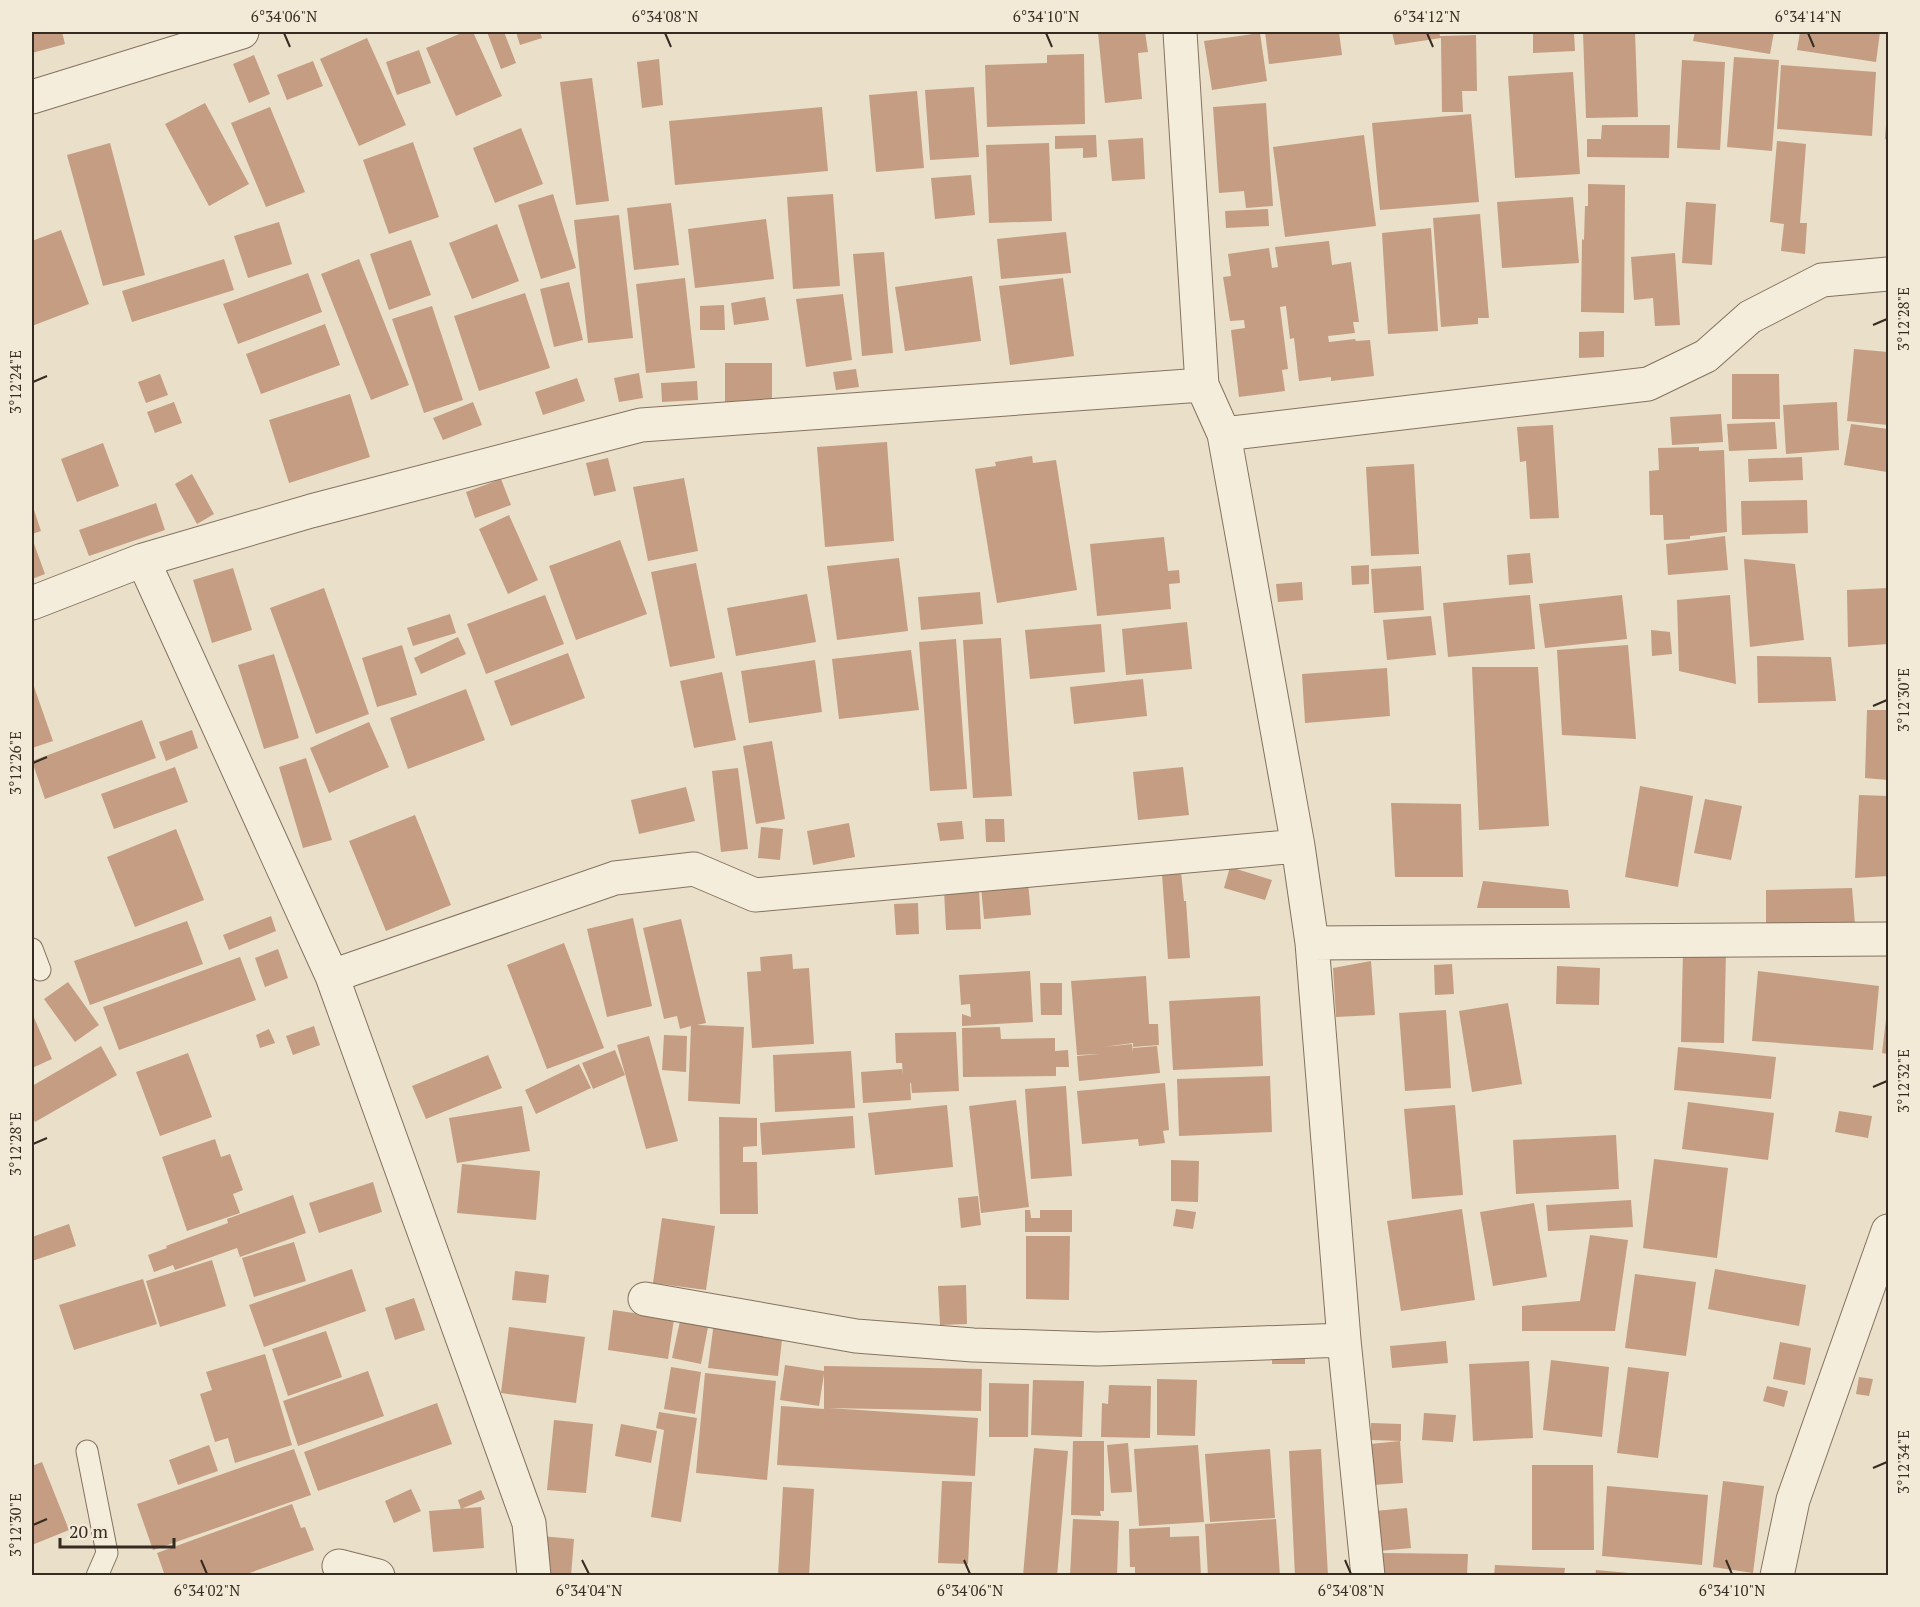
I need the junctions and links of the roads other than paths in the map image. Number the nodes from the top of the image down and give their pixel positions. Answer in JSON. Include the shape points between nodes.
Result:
{"nodes":[{"id":1,"x":242,"y":32,"type":"edge"},
{"id":2,"x":1180,"y":32,"type":"edge"},
{"id":3,"x":32,"y":97,"type":"edge"},
{"id":4,"x":1888,"y":274,"type":"edge"},
{"id":5,"x":1202,"y":385,"type":"junction"},
{"id":6,"x":1224,"y":434,"type":"junction"},
{"id":7,"x":142,"y":560,"type":"junction"},
{"id":8,"x":32,"y":603,"type":"edge"},
{"id":9,"x":1298,"y":846,"type":"junction"},
{"id":10,"x":1888,"y":939,"type":"edge"},
{"id":11,"x":1312,"y":943,"type":"junction"},
{"id":12,"x":32,"y":949,"type":"edge"},
{"id":13,"x":40,"y":970,"type":"dead end"},
{"id":14,"x":332,"y":976,"type":"junction"},
{"id":15,"x":1888,"y":1231,"type":"edge"},
{"id":16,"x":645,"y":1299,"type":"dead end"},
{"id":17,"x":1344,"y":1340,"type":"junction"},
{"id":18,"x":87,"y":1451,"type":"dead end"},
{"id":19,"x":339,"y":1566,"type":"dead end"},
{"id":20,"x":97,"y":1575,"type":"edge"},
{"id":21,"x":378,"y":1575,"type":"edge"},
{"id":22,"x":534,"y":1575,"type":"edge"},
{"id":23,"x":1368,"y":1575,"type":"edge"},
{"id":24,"x":1777,"y":1575,"type":"edge"}],
"edges":[{"from":1,"to":3,"type":"street"},
{"from":2,"to":5,"type":"street"},
{"from":4,"to":6,"type":"street","via":[[1822,280],[1750,317],[1706,356],[1648,384]]},
{"from":5,"to":6,"type":"street"},
{"from":5,"to":7,"type":"street","via":[[641,425],[311,511]]},
{"from":6,"to":9,"type":"street"},
{"from":7,"to":8,"type":"street"},
{"from":7,"to":14,"type":"street"},
{"from":9,"to":11,"type":"street"},
{"from":9,"to":14,"type":"street","via":[[756,895],[694,869],[615,878]]},
{"from":10,"to":11,"type":"street"},
{"from":11,"to":17,"type":"street"},
{"from":12,"to":13,"type":"lane"},
{"from":14,"to":22,"type":"street","via":[[529,1523]]},
{"from":15,"to":24,"type":"street","via":[[1793,1500]]},
{"from":16,"to":17,"type":"street","via":[[856,1336],[973,1345],[1098,1348]]},
{"from":17,"to":23,"type":"street"},
{"from":18,"to":20,"type":"lane","via":[[107,1553]]},
{"from":19,"to":21,"type":"street"}]}
